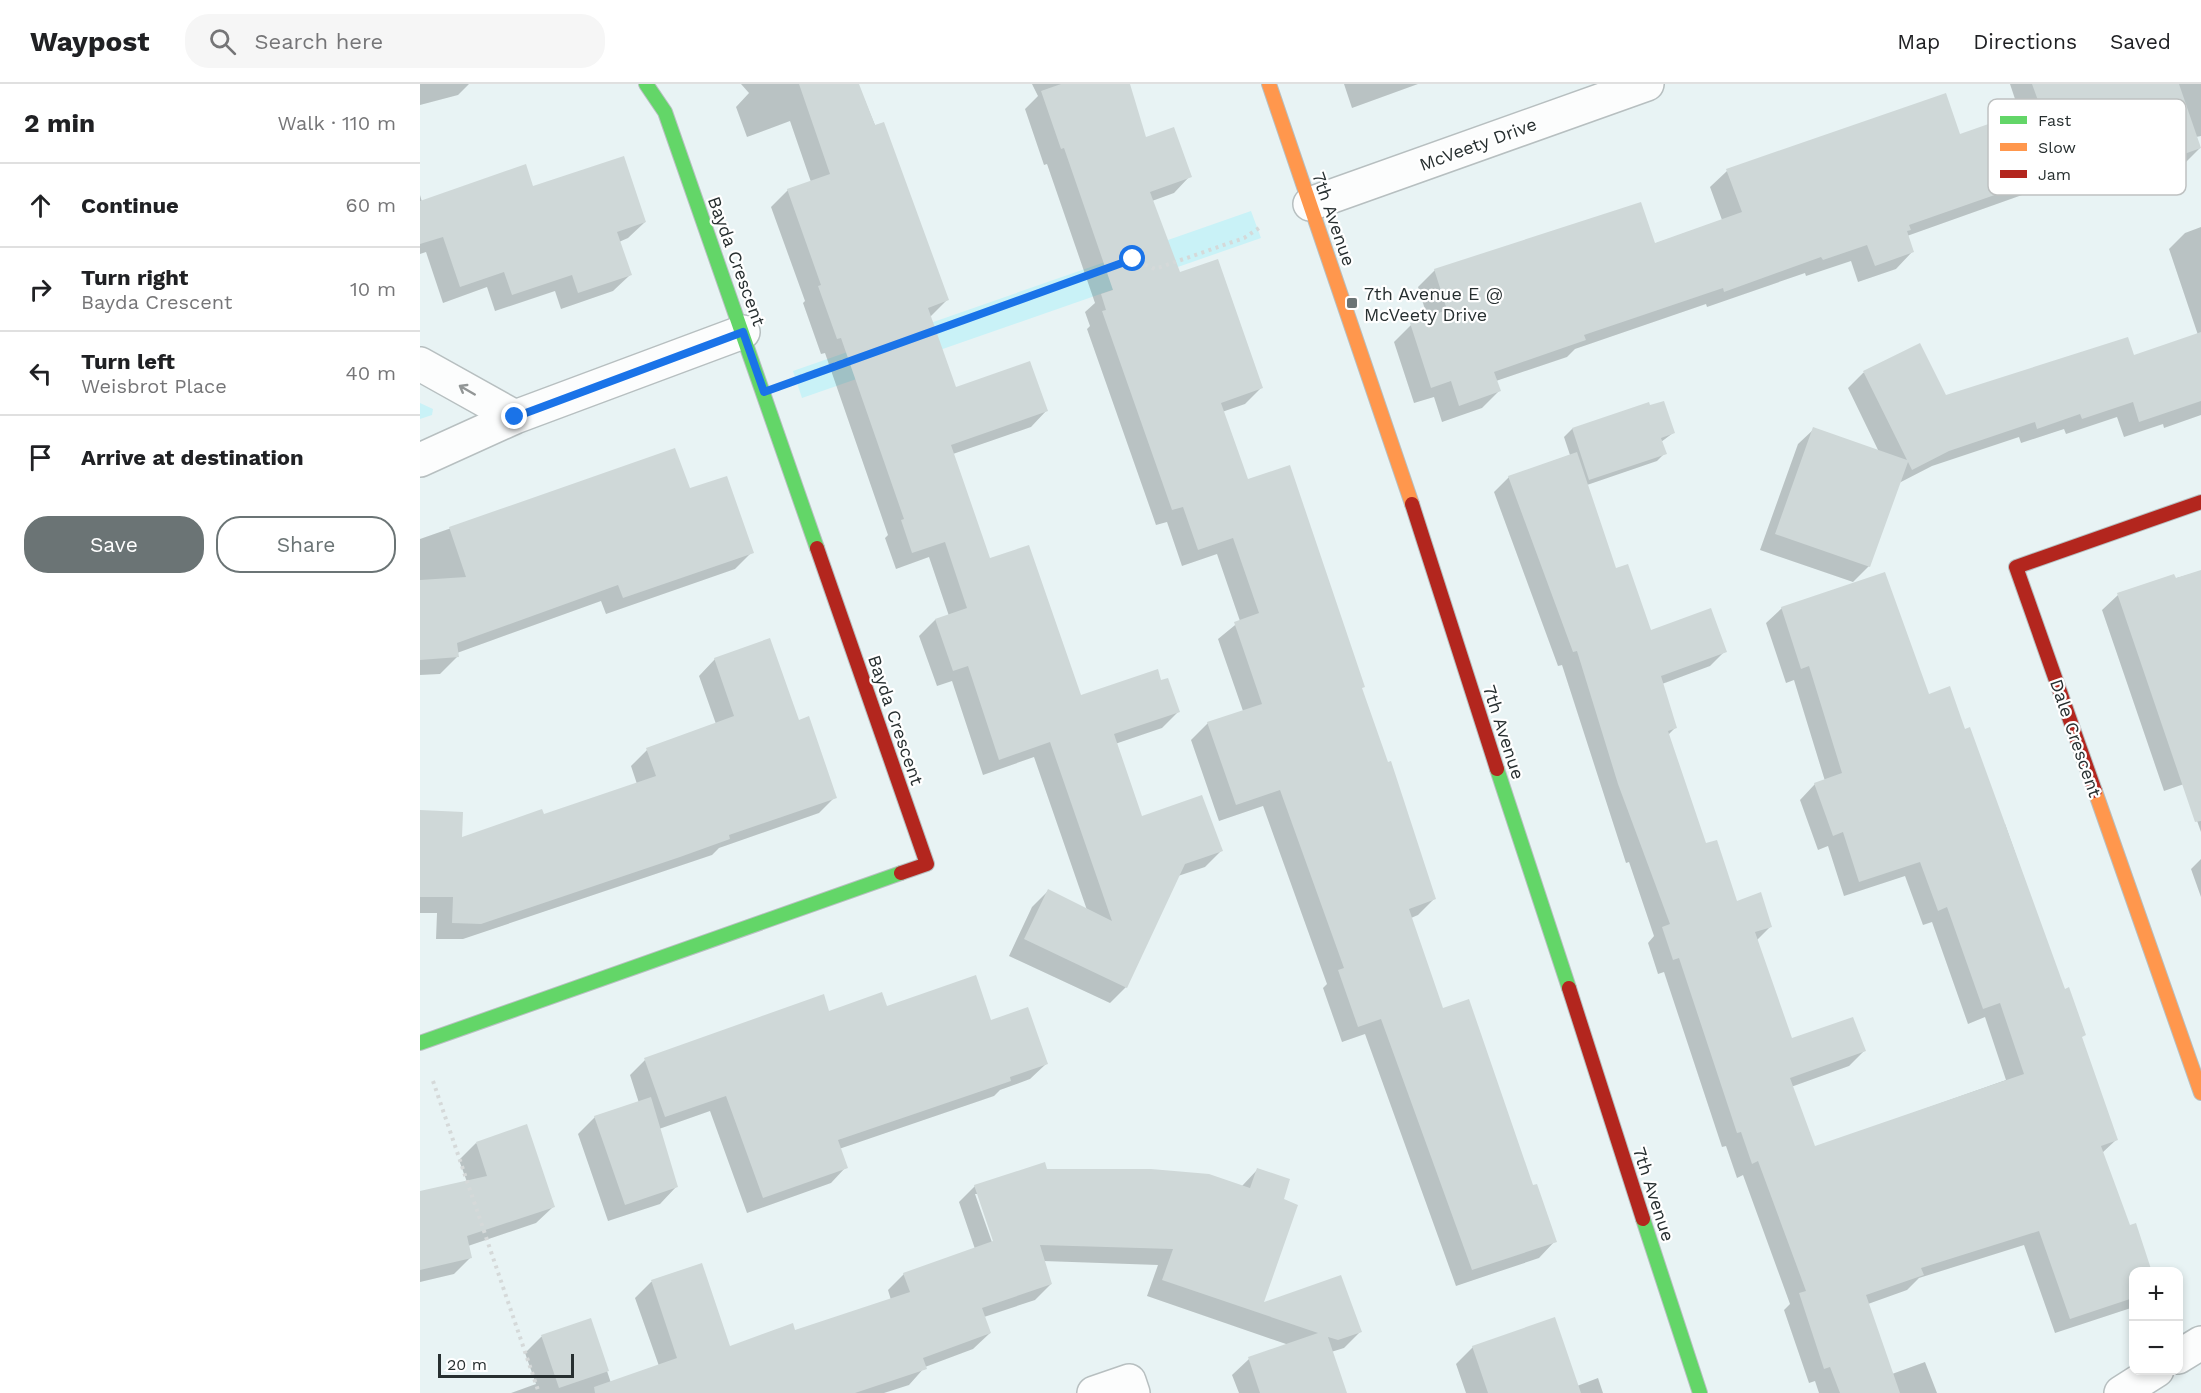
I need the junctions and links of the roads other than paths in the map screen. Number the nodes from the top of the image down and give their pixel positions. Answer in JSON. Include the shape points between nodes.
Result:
{"nodes":[{"id":1,"x":646,"y":84,"type":"edge"},
{"id":2,"x":1269,"y":84,"type":"edge"},
{"id":3,"x":1647,"y":84,"type":"edge"},
{"id":4,"x":1310,"y":204,"type":"junction"},
{"id":5,"x":743,"y":332,"type":"junction"},
{"id":6,"x":420,"y":364,"type":"edge"},
{"id":7,"x":515,"y":417,"type":"junction"},
{"id":8,"x":420,"y":460,"type":"edge"},
{"id":9,"x":2201,"y":502,"type":"edge"},
{"id":10,"x":420,"y":1043,"type":"edge"},
{"id":11,"x":2201,"y":1093,"type":"edge"},
{"id":12,"x":2201,"y":1343,"type":"edge"},
{"id":13,"x":2183,"y":1354,"type":"edge"},
{"id":14,"x":2150,"y":1375,"type":"edge"},
{"id":15,"x":1094,"y":1393,"type":"edge"},
{"id":16,"x":1133,"y":1393,"type":"edge"},
{"id":17,"x":1700,"y":1393,"type":"edge"},
{"id":18,"x":2121,"y":1393,"type":"edge"}],
"edges":[{"from":1,"to":5,"type":"street","name":"Bayda Crescent","via":[[665,112]]},
{"from":2,"to":4,"type":"street","name":"7th Avenue"},
{"from":3,"to":4,"type":"street","name":"McVeety Drive"},
{"from":4,"to":17,"type":"street","name":"7th Avenue"},
{"from":5,"to":7,"type":"street"},
{"from":5,"to":10,"type":"street","name":"Bayda Crescent","via":[[927,864]]},
{"from":7,"to":6,"type":"street","one_way":true},
{"from":7,"to":8,"type":"street"},
{"from":9,"to":11,"type":"street","name":"Dale Crescent","via":[[2016,567]]},
{"from":12,"to":13,"type":"street"},
{"from":14,"to":18,"type":"street"},
{"from":15,"to":16,"type":"street","via":[[1129,1381]]}]}
